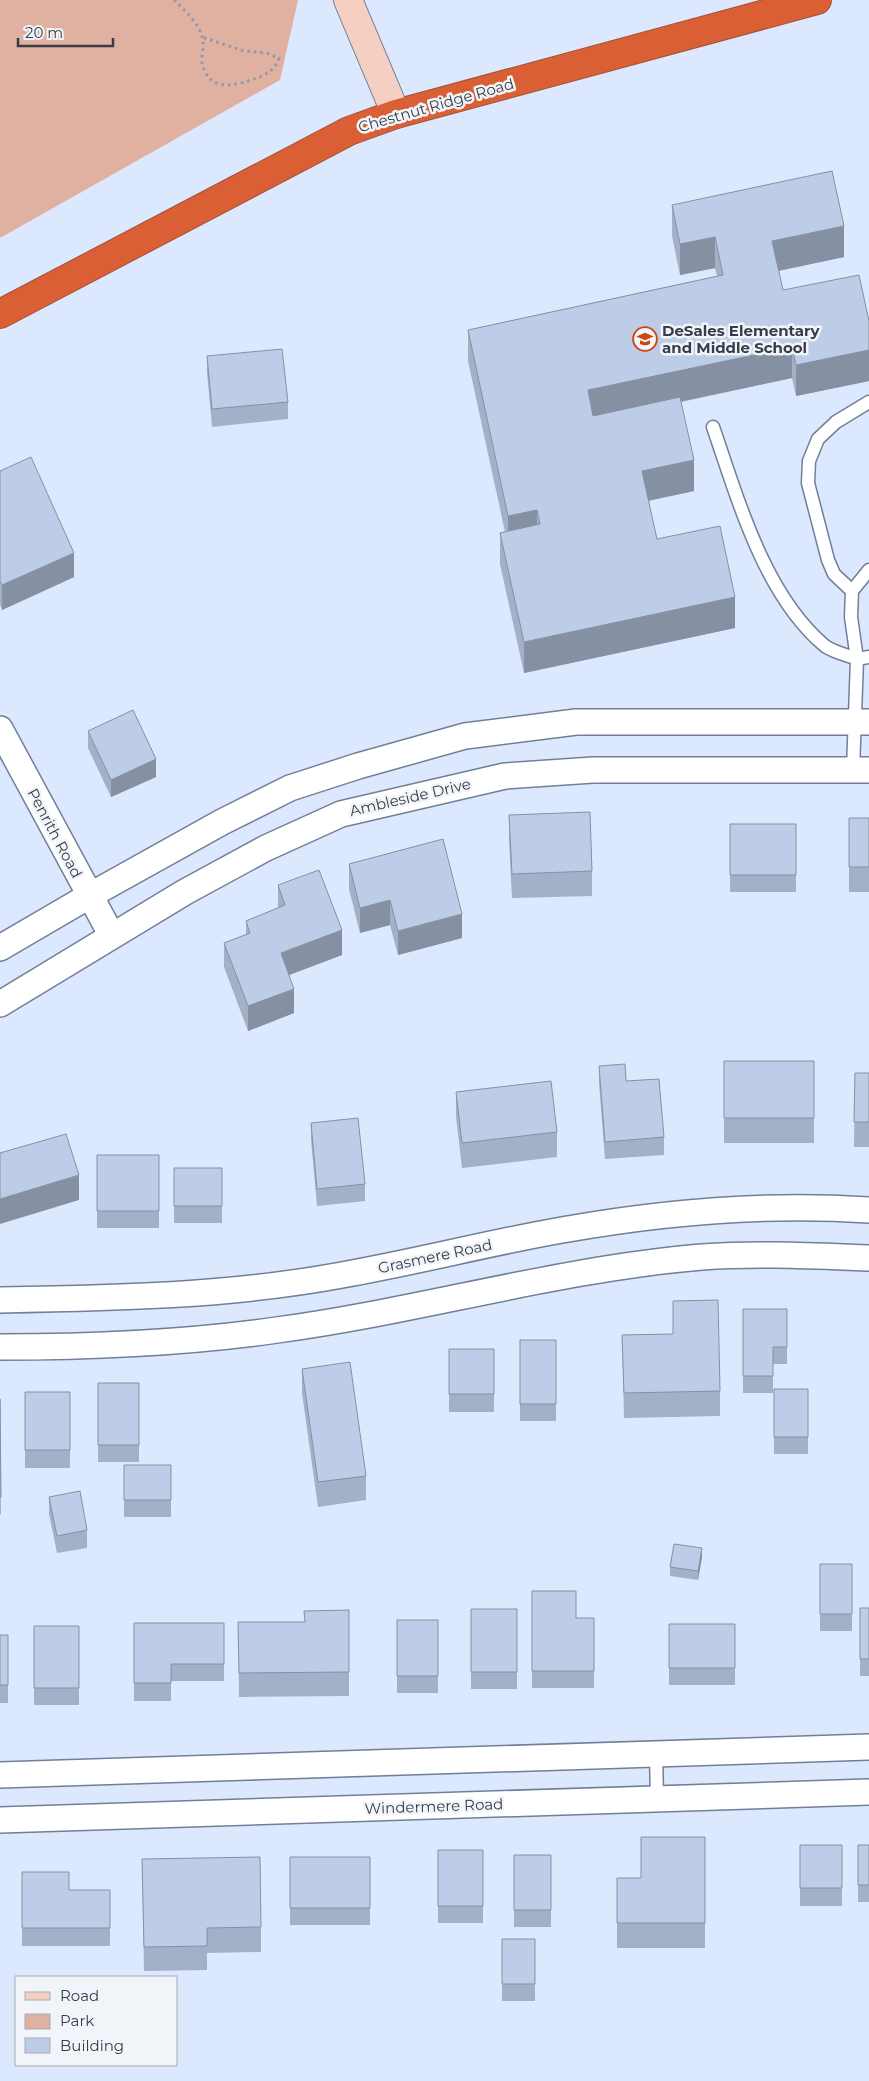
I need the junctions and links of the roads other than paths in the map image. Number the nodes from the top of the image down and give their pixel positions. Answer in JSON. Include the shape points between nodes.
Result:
{"nodes":[{"id":1,"x":348,"y":0,"type":"edge"},
{"id":2,"x":817,"y":0,"type":"edge"},
{"id":3,"x":396,"y":114,"type":"junction"},
{"id":4,"x":0,"y":314,"type":"edge"},
{"id":5,"x":869,"y":402,"type":"edge"},
{"id":6,"x":713,"y":427,"type":"dead end"},
{"id":7,"x":869,"y":570,"type":"edge"},
{"id":8,"x":852,"y":591,"type":"junction"},
{"id":9,"x":863,"y":658,"type":"edge"},
{"id":10,"x":861,"y":722,"type":"edge"},
{"id":11,"x":0,"y":729,"type":"edge"},
{"id":12,"x":861,"y":770,"type":"edge"},
{"id":13,"x":89,"y":896,"type":"junction"},
{"id":14,"x":112,"y":936,"type":"junction"},
{"id":15,"x":0,"y":948,"type":"edge"},
{"id":16,"x":0,"y":1004,"type":"edge"},
{"id":17,"x":869,"y":1210,"type":"edge"},
{"id":18,"x":869,"y":1258,"type":"edge"},
{"id":19,"x":0,"y":1300,"type":"edge"},
{"id":20,"x":0,"y":1347,"type":"edge"},
{"id":21,"x":869,"y":1747,"type":"edge"},
{"id":22,"x":656,"y":1754,"type":"junction"},
{"id":23,"x":0,"y":1775,"type":"edge"},
{"id":24,"x":869,"y":1792,"type":"edge"},
{"id":25,"x":657,"y":1799,"type":"junction"},
{"id":26,"x":0,"y":1820,"type":"edge"}],
"edges":[{"from":1,"to":3,"type":"street"},
{"from":2,"to":3,"type":"highway","name":"Chestnut Ridge Road"},
{"from":3,"to":4,"type":"highway","name":"Chestnut Ridge Road","via":[[349,130]]},
{"from":5,"to":8,"type":"lane","via":[[836,422],[818,439],[809,462],[808,483],[828,560],[834,574]]},
{"from":6,"to":9,"type":"lane","via":[[750,533],[773,580],[802,622],[826,647]]},
{"from":7,"to":8,"type":"lane"},
{"from":8,"to":9,"type":"lane","via":[[851,618]]},
{"from":9,"to":10,"type":"lane"},
{"from":10,"to":12,"type":"lane"},
{"from":10,"to":13,"type":"street","via":[[576,722],[465,736],[290,788]]},
{"from":11,"to":13,"type":"street","name":"Penrith Road"},
{"from":12,"to":14,"type":"street","name":"Ambleside Drive","via":[[583,771],[505,776],[411,796],[341,814],[266,848]]},
{"from":13,"to":14,"type":"street","name":"Penrith Road"},
{"from":13,"to":15,"type":"street"},
{"from":14,"to":16,"type":"street","name":"Ambleside Drive"},
{"from":17,"to":19,"type":"street","name":"Grasmere Road","via":[[770,1207],[674,1214],[563,1229],[342,1275],[259,1287],[153,1297]]},
{"from":18,"to":20,"type":"street","via":[[702,1257],[600,1270],[278,1330],[193,1340]]},
{"from":21,"to":22,"type":"street"},
{"from":22,"to":23,"type":"street"},
{"from":22,"to":25,"type":"lane"},
{"from":24,"to":25,"type":"street","name":"Windermere Road"},
{"from":25,"to":26,"type":"street","name":"Windermere Road"}]}
